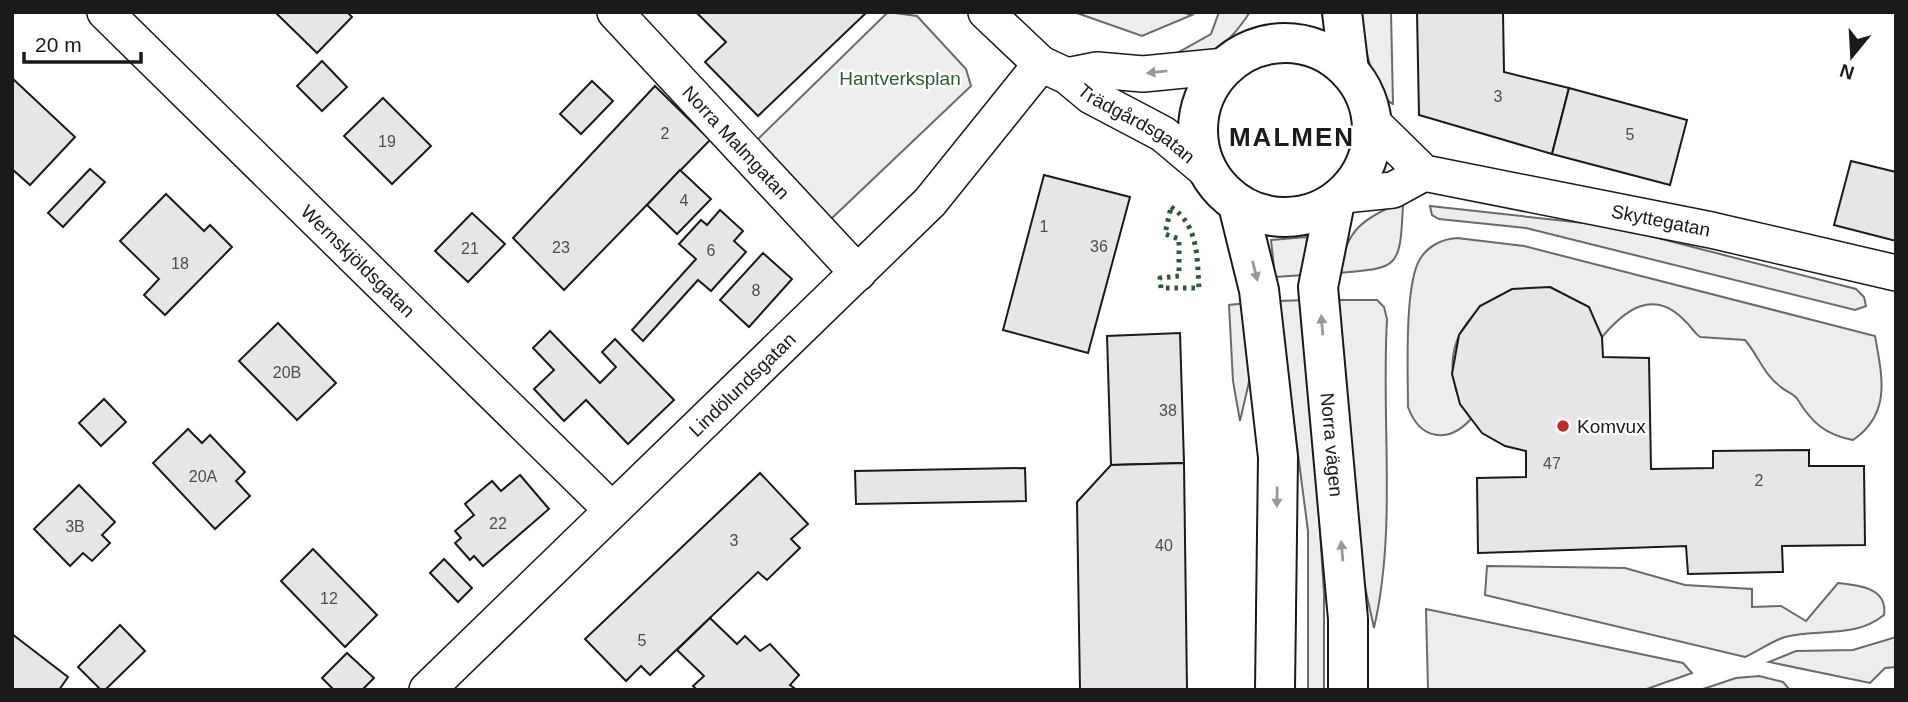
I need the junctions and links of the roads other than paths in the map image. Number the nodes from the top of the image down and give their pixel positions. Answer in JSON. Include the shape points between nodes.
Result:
{"nodes":[{"id":1,"x":106,"y":12,"type":"edge"},
{"id":2,"x":615,"y":12,"type":"edge"},
{"id":3,"x":986,"y":12,"type":"edge"},
{"id":4,"x":1271,"y":12,"type":"edge"},
{"id":5,"x":1342,"y":12,"type":"edge"},
{"id":6,"x":1234,"y":59,"type":"junction"},
{"id":7,"x":1054,"y":70,"type":"junction"},
{"id":8,"x":1349,"y":71,"type":"junction"},
{"id":9,"x":1373,"y":123,"type":"junction"},
{"id":10,"x":1207,"y":171,"type":"junction"},
{"id":11,"x":1424,"y":173,"type":"junction"},
{"id":12,"x":1340,"y":199,"type":"junction"},
{"id":13,"x":1238,"y":205,"type":"junction"},
{"id":14,"x":858,"y":273,"type":"junction"},
{"id":15,"x":1896,"y":273,"type":"edge"},
{"id":16,"x":612,"y":510,"type":"junction"},
{"id":17,"x":427,"y":690,"type":"edge"},
{"id":18,"x":1275,"y":690,"type":"edge"},
{"id":19,"x":1348,"y":690,"type":"edge"}],
"edges":[{"from":1,"to":16,"type":"street","name":"Wernskjöldsgatan"},
{"from":2,"to":14,"type":"street","name":"Norra Malmgatan"},
{"from":3,"to":7,"type":"street","name":"Trädgårdsgatan"},
{"from":4,"to":6,"type":"street"},
{"from":5,"to":8,"type":"street","name":"Norra vägen"},
{"from":6,"to":7,"type":"street","name":"Trädgårdsgatan","one_way":true,"via":[[1143,74]]},
{"from":6,"to":8,"type":"street","name":"Norra vägen","via":[[1265,45],[1288,43],[1332,56]]},
{"from":6,"to":10,"type":"street","via":[[1210,84],[1199,116],[1199,150]]},
{"from":7,"to":10,"type":"street","name":"Trädgårdsgatan","via":[[1091,96],[1163,134]]},
{"from":7,"to":14,"type":"street","name":"Lindölundsgatan"},
{"from":8,"to":9,"type":"street","name":"Norra vägen","via":[[1362,90]]},
{"from":9,"to":11,"type":"street"},
{"from":9,"to":12,"type":"street","name":"Norra vägen","via":[[1369,157],[1359,178]]},
{"from":10,"to":13,"type":"street"},
{"from":11,"to":12,"type":"street","via":[[1393,190]]},
{"from":11,"to":15,"type":"street","name":"Skyttegatan","via":[[1710,230]]},
{"from":12,"to":13,"type":"street","via":[[1304,216],[1281,218]]},
{"from":19,"to":12,"type":"street","name":"Norra vägen","one_way":true,"via":[[1348,620],[1318,287]]},
{"from":13,"to":18,"type":"street","one_way":true,"via":[[1259,290],[1278,457]]},
{"from":14,"to":16,"type":"street","name":"Lindölundsgatan"},
{"from":16,"to":17,"type":"street","name":"Lindölundsgatan"}]}
